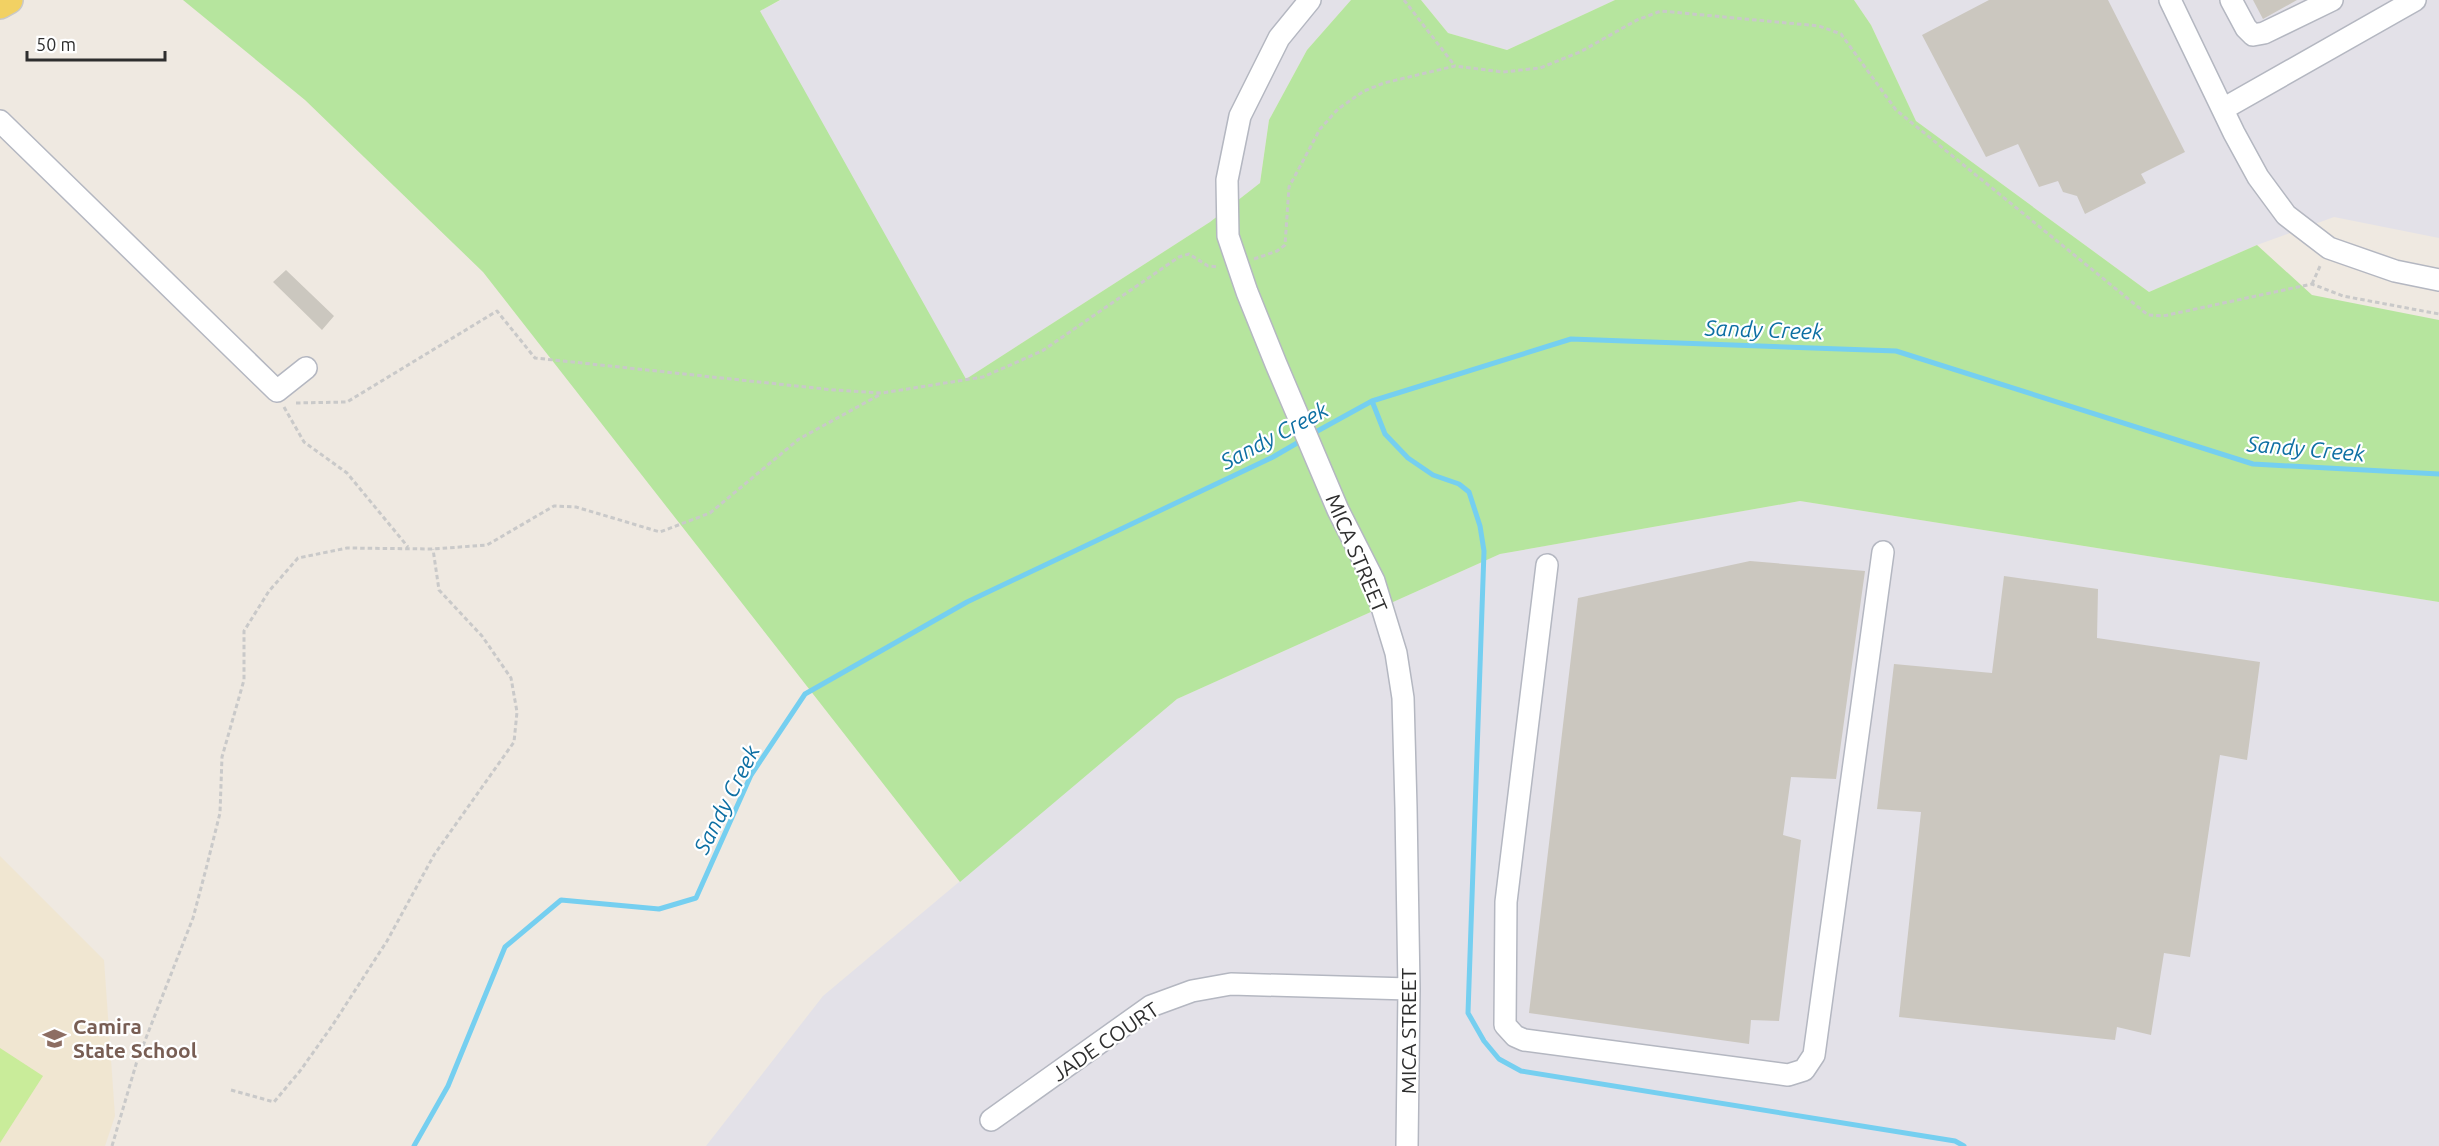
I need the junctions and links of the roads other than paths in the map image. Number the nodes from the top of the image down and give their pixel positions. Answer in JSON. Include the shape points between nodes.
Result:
{"nodes":[{"id":1,"x":9,"y":0,"type":"edge"},
{"id":2,"x":1310,"y":0,"type":"edge"},
{"id":3,"x":2170,"y":0,"type":"edge"},
{"id":4,"x":2231,"y":0,"type":"edge"},
{"id":5,"x":2332,"y":0,"type":"edge"},
{"id":6,"x":2415,"y":0,"type":"edge"},
{"id":7,"x":0,"y":5,"type":"edge"},
{"id":8,"x":2223,"y":109,"type":"junction"},
{"id":9,"x":0,"y":121,"type":"edge"},
{"id":10,"x":2439,"y":280,"type":"edge"},
{"id":11,"x":306,"y":368,"type":"dead end"},
{"id":12,"x":1883,"y":552,"type":"dead end"},
{"id":13,"x":1547,"y":565,"type":"dead end"},
{"id":14,"x":1409,"y":989,"type":"junction"},
{"id":15,"x":991,"y":1120,"type":"dead end"},
{"id":16,"x":1407,"y":1146,"type":"edge"}],
"edges":[{"from":1,"to":7,"type":"main road"},
{"from":2,"to":14,"type":"street","name":"MICA STREET","via":[[1278,38],[1240,116],[1227,180],[1228,236],[1276,364],[1338,510],[1374,582],[1398,664],[1403,709]]},
{"from":3,"to":8,"type":"street"},
{"from":4,"to":5,"type":"street","via":[[2253,34],[2264,33]]},
{"from":6,"to":8,"type":"street"},
{"from":8,"to":10,"type":"street","via":[[2258,177],[2286,215],[2329,248],[2395,271]]},
{"from":9,"to":11,"type":"street","via":[[277,391]]},
{"from":12,"to":13,"type":"street","via":[[1814,1055],[1804,1070],[1788,1075],[1524,1040],[1505,1025],[1506,902]]},
{"from":14,"to":15,"type":"street","name":"JADE COURT","via":[[1231,984],[1192,991],[1151,1006]]},
{"from":14,"to":16,"type":"street","name":"MICA STREET"}]}
